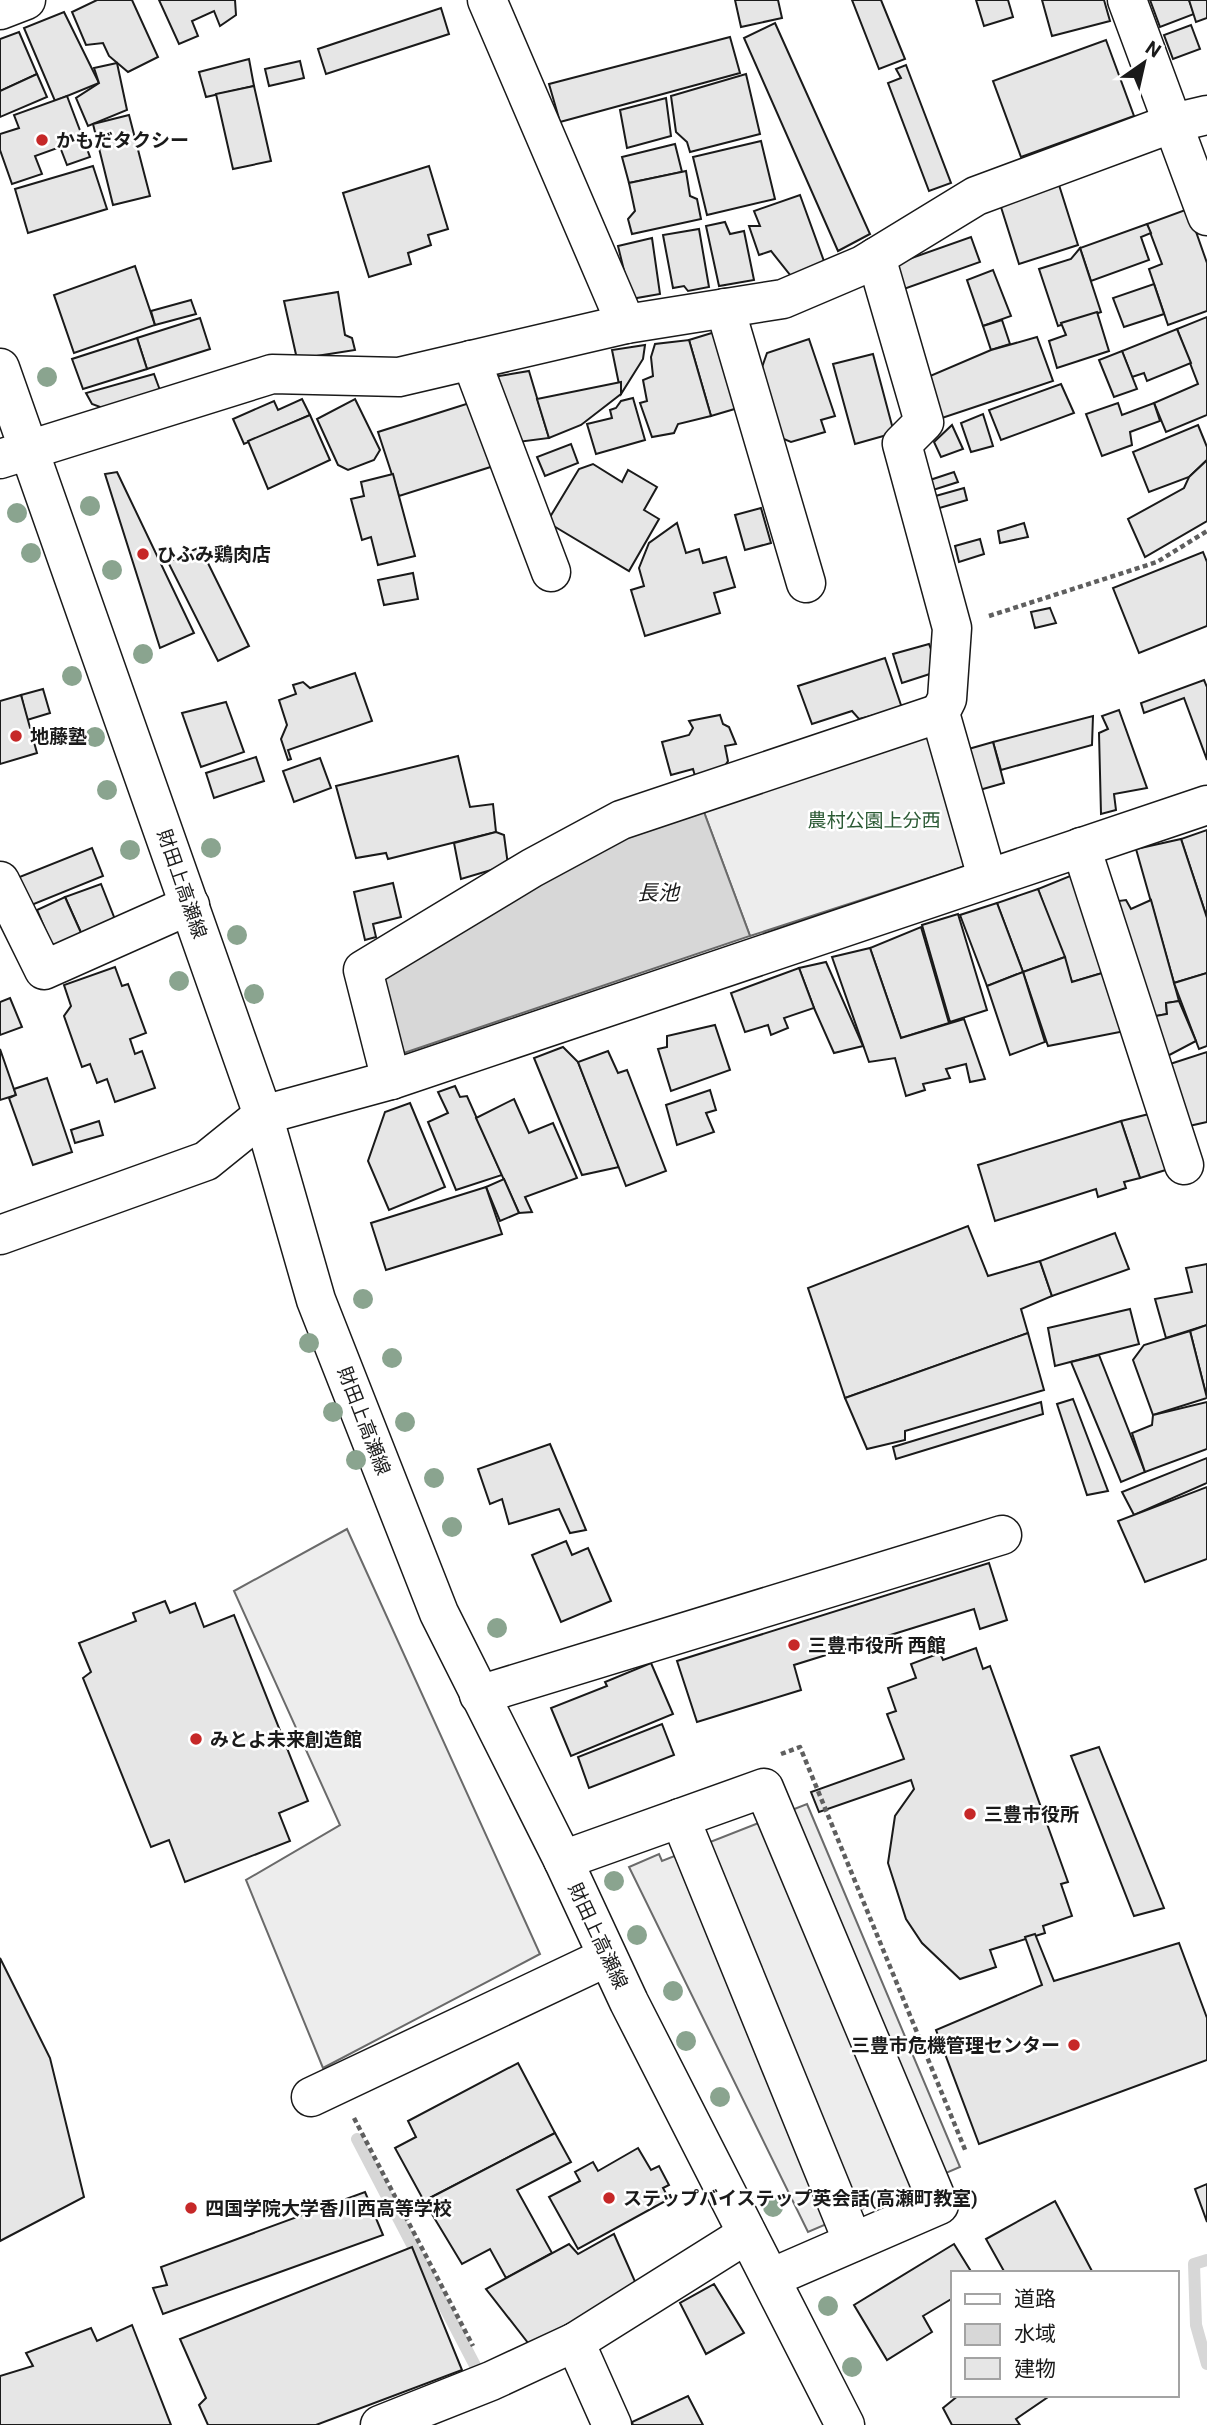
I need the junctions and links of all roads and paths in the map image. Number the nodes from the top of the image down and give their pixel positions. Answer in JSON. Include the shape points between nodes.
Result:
{"nodes":[{"id":1,"x":26,"y":0,"type":"edge"},
{"id":2,"x":487,"y":0,"type":"edge"},
{"id":3,"x":1127,"y":0,"type":"edge"},
{"id":4,"x":0,"y":10,"type":"edge"},
{"id":5,"x":1190,"y":119,"type":"edge"},
{"id":6,"x":1207,"y":216,"type":"edge"},
{"id":7,"x":876,"y":257,"type":"junction"},
{"id":8,"x":725,"y":309,"type":"junction"},
{"id":9,"x":626,"y":324,"type":"junction"},
{"id":10,"x":471,"y":360,"type":"junction"},
{"id":11,"x":0,"y":368,"type":"edge"},
{"id":12,"x":14,"y":454,"type":"edge"},
{"id":13,"x":1207,"y":531,"type":"edge"},
{"id":14,"x":551,"y":572,"type":"dead end"},
{"id":15,"x":806,"y":583,"type":"dead end"},
{"id":16,"x":952,"y":628,"type":"junction"},
{"id":17,"x":940,"y":713,"type":"junction"},
{"id":18,"x":1207,"y":804,"type":"edge"},
{"id":19,"x":1081,"y":846,"type":"junction"},
{"id":20,"x":987,"y":877,"type":"junction"},
{"id":21,"x":0,"y":881,"type":"edge"},
{"id":22,"x":190,"y":905,"type":"junction"},
{"id":23,"x":391,"y":1080,"type":"junction"},
{"id":24,"x":263,"y":1115,"type":"junction"},
{"id":25,"x":1184,"y":1165,"type":"dead end"},
{"id":26,"x":0,"y":1235,"type":"edge"},
{"id":27,"x":1002,"y":1535,"type":"dead end"},
{"id":28,"x":479,"y":1695,"type":"junction"},
{"id":29,"x":680,"y":1818,"type":"junction"},
{"id":30,"x":564,"y":1860,"type":"junction"},
{"id":31,"x":607,"y":1957,"type":"junction"},
{"id":32,"x":323,"y":2090,"type":"joint"},
{"id":33,"x":747,"y":2234,"type":"junction"},
{"id":34,"x":853,"y":2242,"type":"junction"},
{"id":35,"x":771,"y":2278,"type":"junction"},
{"id":36,"x":575,"y":2342,"type":"junction"},
{"id":37,"x":491,"y":2381,"type":"junction"},
{"id":38,"x":380,"y":2425,"type":"edge"},
{"id":39,"x":612,"y":2425,"type":"edge"},
{"id":40,"x":845,"y":2425,"type":"edge"}],
"edges":[{"from":1,"to":4,"type":"street"},
{"from":2,"to":9,"type":"street"},
{"from":3,"to":5,"type":"street"},
{"from":5,"to":6,"type":"street"},
{"from":5,"to":7,"type":"street","via":[[976,196]]},
{"from":7,"to":8,"type":"street","via":[[783,299]]},
{"from":7,"to":16,"type":"street","via":[[924,422],[902,444]]},
{"from":8,"to":9,"type":"street"},
{"from":8,"to":15,"type":"street"},
{"from":9,"to":10,"type":"street"},
{"from":10,"to":12,"type":"street","via":[[399,377],[272,374]]},
{"from":10,"to":14,"type":"street"},
{"from":11,"to":12,"type":"street","name":"財田上高瀬線"},
{"from":12,"to":22,"type":"street","name":"財田上高瀬線"},
{"from":13,"to":16,"type":"path","via":[[1157,562]]},
{"from":16,"to":17,"type":"street","via":[[947,699]]},
{"from":17,"to":20,"type":"street"},
{"from":17,"to":23,"type":"street","via":[[621,820],[363,970]]},
{"from":18,"to":19,"type":"street"},
{"from":19,"to":20,"type":"street"},
{"from":19,"to":25,"type":"street"},
{"from":20,"to":23,"type":"street"},
{"from":21,"to":22,"type":"street","via":[[44,970]]},
{"from":22,"to":24,"type":"street","name":"財田上高瀬線"},
{"from":23,"to":24,"type":"street"},
{"from":24,"to":26,"type":"street","via":[[206,1161]]},
{"from":24,"to":28,"type":"street","name":"財田上高瀬線","via":[[316,1300],[439,1613]]},
{"from":27,"to":28,"type":"street"},
{"from":28,"to":30,"type":"street","name":"財田上高瀬線"},
{"from":29,"to":30,"type":"street"},
{"from":29,"to":34,"type":"street"},
{"from":29,"to":34,"type":"street","via":[[764,1788],[939,2205]]},
{"from":30,"to":31,"type":"street","name":"財田上高瀬線"},
{"from":31,"to":32,"type":"street"},
{"from":31,"to":33,"type":"street","name":"財田上高瀬線"},
{"from":32,"to":37,"type":"path"},
{"from":33,"to":35,"type":"street","name":"財田上高瀬線"},
{"from":33,"to":36,"type":"street"},
{"from":34,"to":35,"type":"street"},
{"from":35,"to":40,"type":"street","name":"財田上高瀬線"},
{"from":36,"to":37,"type":"street"},
{"from":36,"to":39,"type":"street"},
{"from":37,"to":38,"type":"street"}]}
